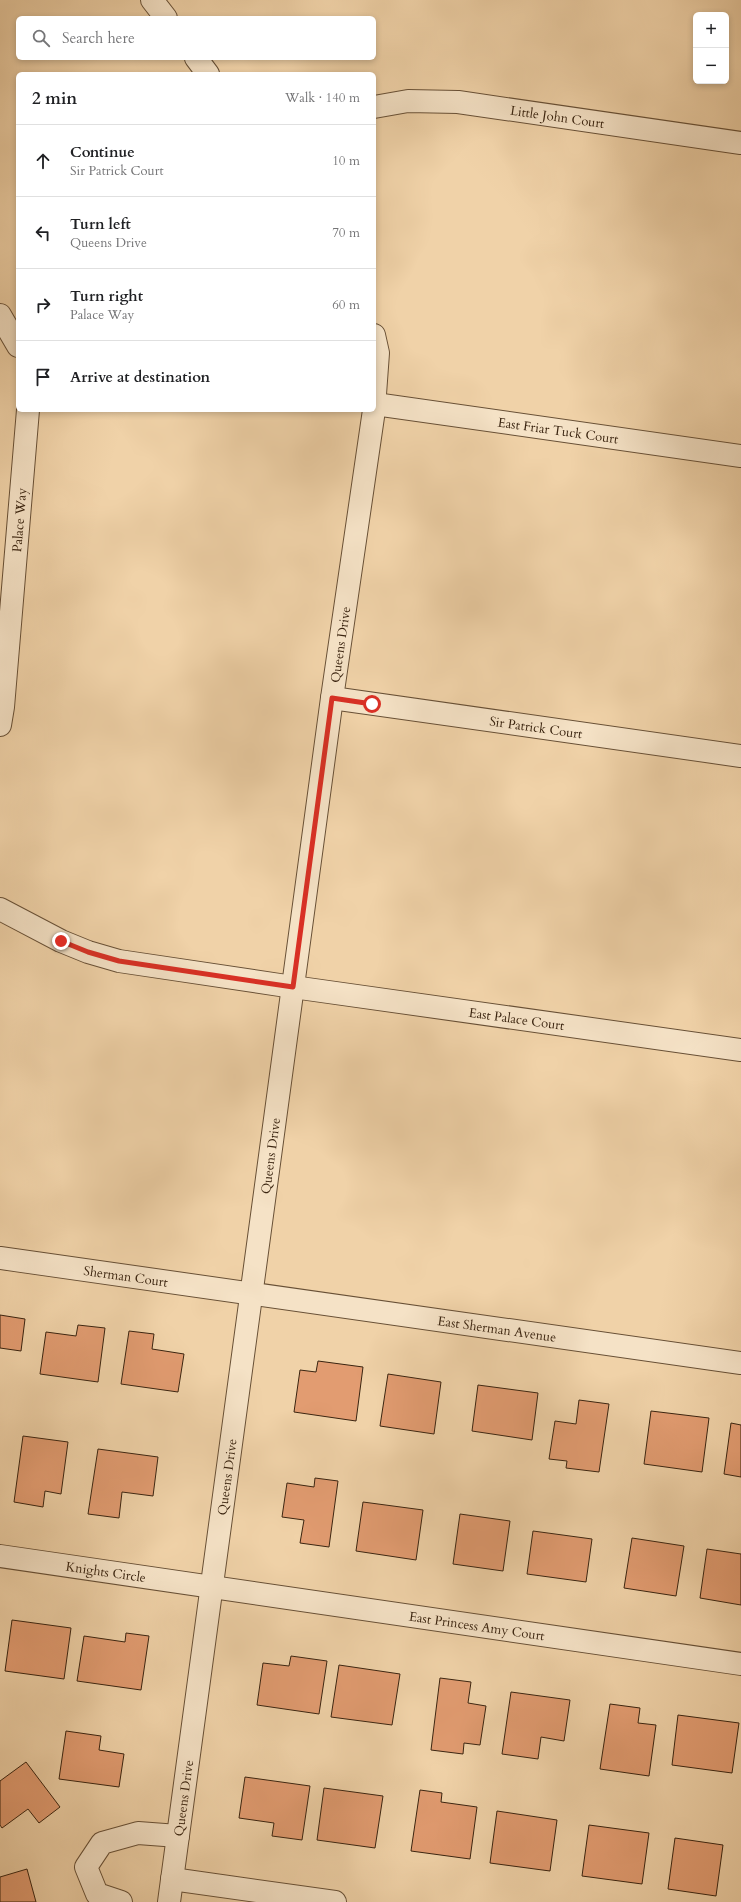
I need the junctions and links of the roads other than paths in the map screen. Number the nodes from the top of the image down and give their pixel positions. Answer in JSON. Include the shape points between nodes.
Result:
{"nodes":[{"id":1,"x":152,"y":0,"type":"edge"},
{"id":2,"x":164,"y":16,"type":"edge"},
{"id":3,"x":198,"y":60,"type":"edge"},
{"id":4,"x":206,"y":72,"type":"edge"},
{"id":5,"x":376,"y":107,"type":"edge"},
{"id":6,"x":741,"y":143,"type":"edge"},
{"id":7,"x":0,"y":315,"type":"edge"},
{"id":8,"x":16,"y":343,"type":"edge"},
{"id":9,"x":376,"y":344,"type":"edge"},
{"id":10,"x":376,"y":380,"type":"edge"},
{"id":11,"x":376,"y":407,"type":"edge"},
{"id":12,"x":28,"y":412,"type":"edge"},
{"id":13,"x":373,"y":412,"type":"edge"},
{"id":14,"x":741,"y":456,"type":"edge"},
{"id":15,"x":332,"y":698,"type":"junction"},
{"id":16,"x":0,"y":725,"type":"edge"},
{"id":17,"x":741,"y":756,"type":"edge"},
{"id":18,"x":0,"y":909,"type":"edge"},
{"id":19,"x":293,"y":987,"type":"junction"},
{"id":20,"x":741,"y":1050,"type":"edge"},
{"id":21,"x":0,"y":1258,"type":"edge"},
{"id":22,"x":252,"y":1292,"type":"junction"},
{"id":23,"x":741,"y":1363,"type":"edge"},
{"id":24,"x":0,"y":1556,"type":"edge"},
{"id":25,"x":212,"y":1587,"type":"junction"},
{"id":26,"x":741,"y":1664,"type":"edge"},
{"id":27,"x":178,"y":1836,"type":"junction"},
{"id":28,"x":172,"y":1879,"type":"junction"},
{"id":29,"x":121,"y":1902,"type":"edge"},
{"id":30,"x":169,"y":1902,"type":"edge"},
{"id":31,"x":335,"y":1902,"type":"edge"}],
"edges":[{"from":1,"to":2,"type":"street"},
{"from":3,"to":4,"type":"street"},
{"from":5,"to":6,"type":"street","name":"Little John Court","via":[[408,101],[458,102]]},
{"from":7,"to":8,"type":"street"},
{"from":9,"to":10,"type":"street","name":"Queens Drive"},
{"from":11,"to":14,"type":"street","name":"East Friar Tuck Court"},
{"from":12,"to":16,"type":"street","name":"Palace Way"},
{"from":13,"to":15,"type":"street","name":"Queens Drive"},
{"from":15,"to":17,"type":"street","name":"Sir Patrick Court"},
{"from":15,"to":19,"type":"street","name":"Queens Drive"},
{"from":18,"to":19,"type":"street","via":[[61,941],[119,961]]},
{"from":19,"to":20,"type":"street","name":"East Palace Court"},
{"from":19,"to":22,"type":"street","name":"Queens Drive"},
{"from":21,"to":22,"type":"street","name":"Sherman Court"},
{"from":22,"to":23,"type":"street","name":"East Sherman Avenue"},
{"from":22,"to":25,"type":"street","name":"Queens Drive"},
{"from":24,"to":25,"type":"street","name":"Knights Circle"},
{"from":25,"to":26,"type":"street","name":"East Princess Amy Court"},
{"from":25,"to":27,"type":"street","name":"Queens Drive"},
{"from":27,"to":28,"type":"street","name":"Queens Drive"},
{"from":27,"to":29,"type":"street","via":[[138,1833],[102,1843],[86,1867],[97,1894]]},
{"from":28,"to":30,"type":"street","name":"Queens Drive"},
{"from":28,"to":31,"type":"street"}]}
